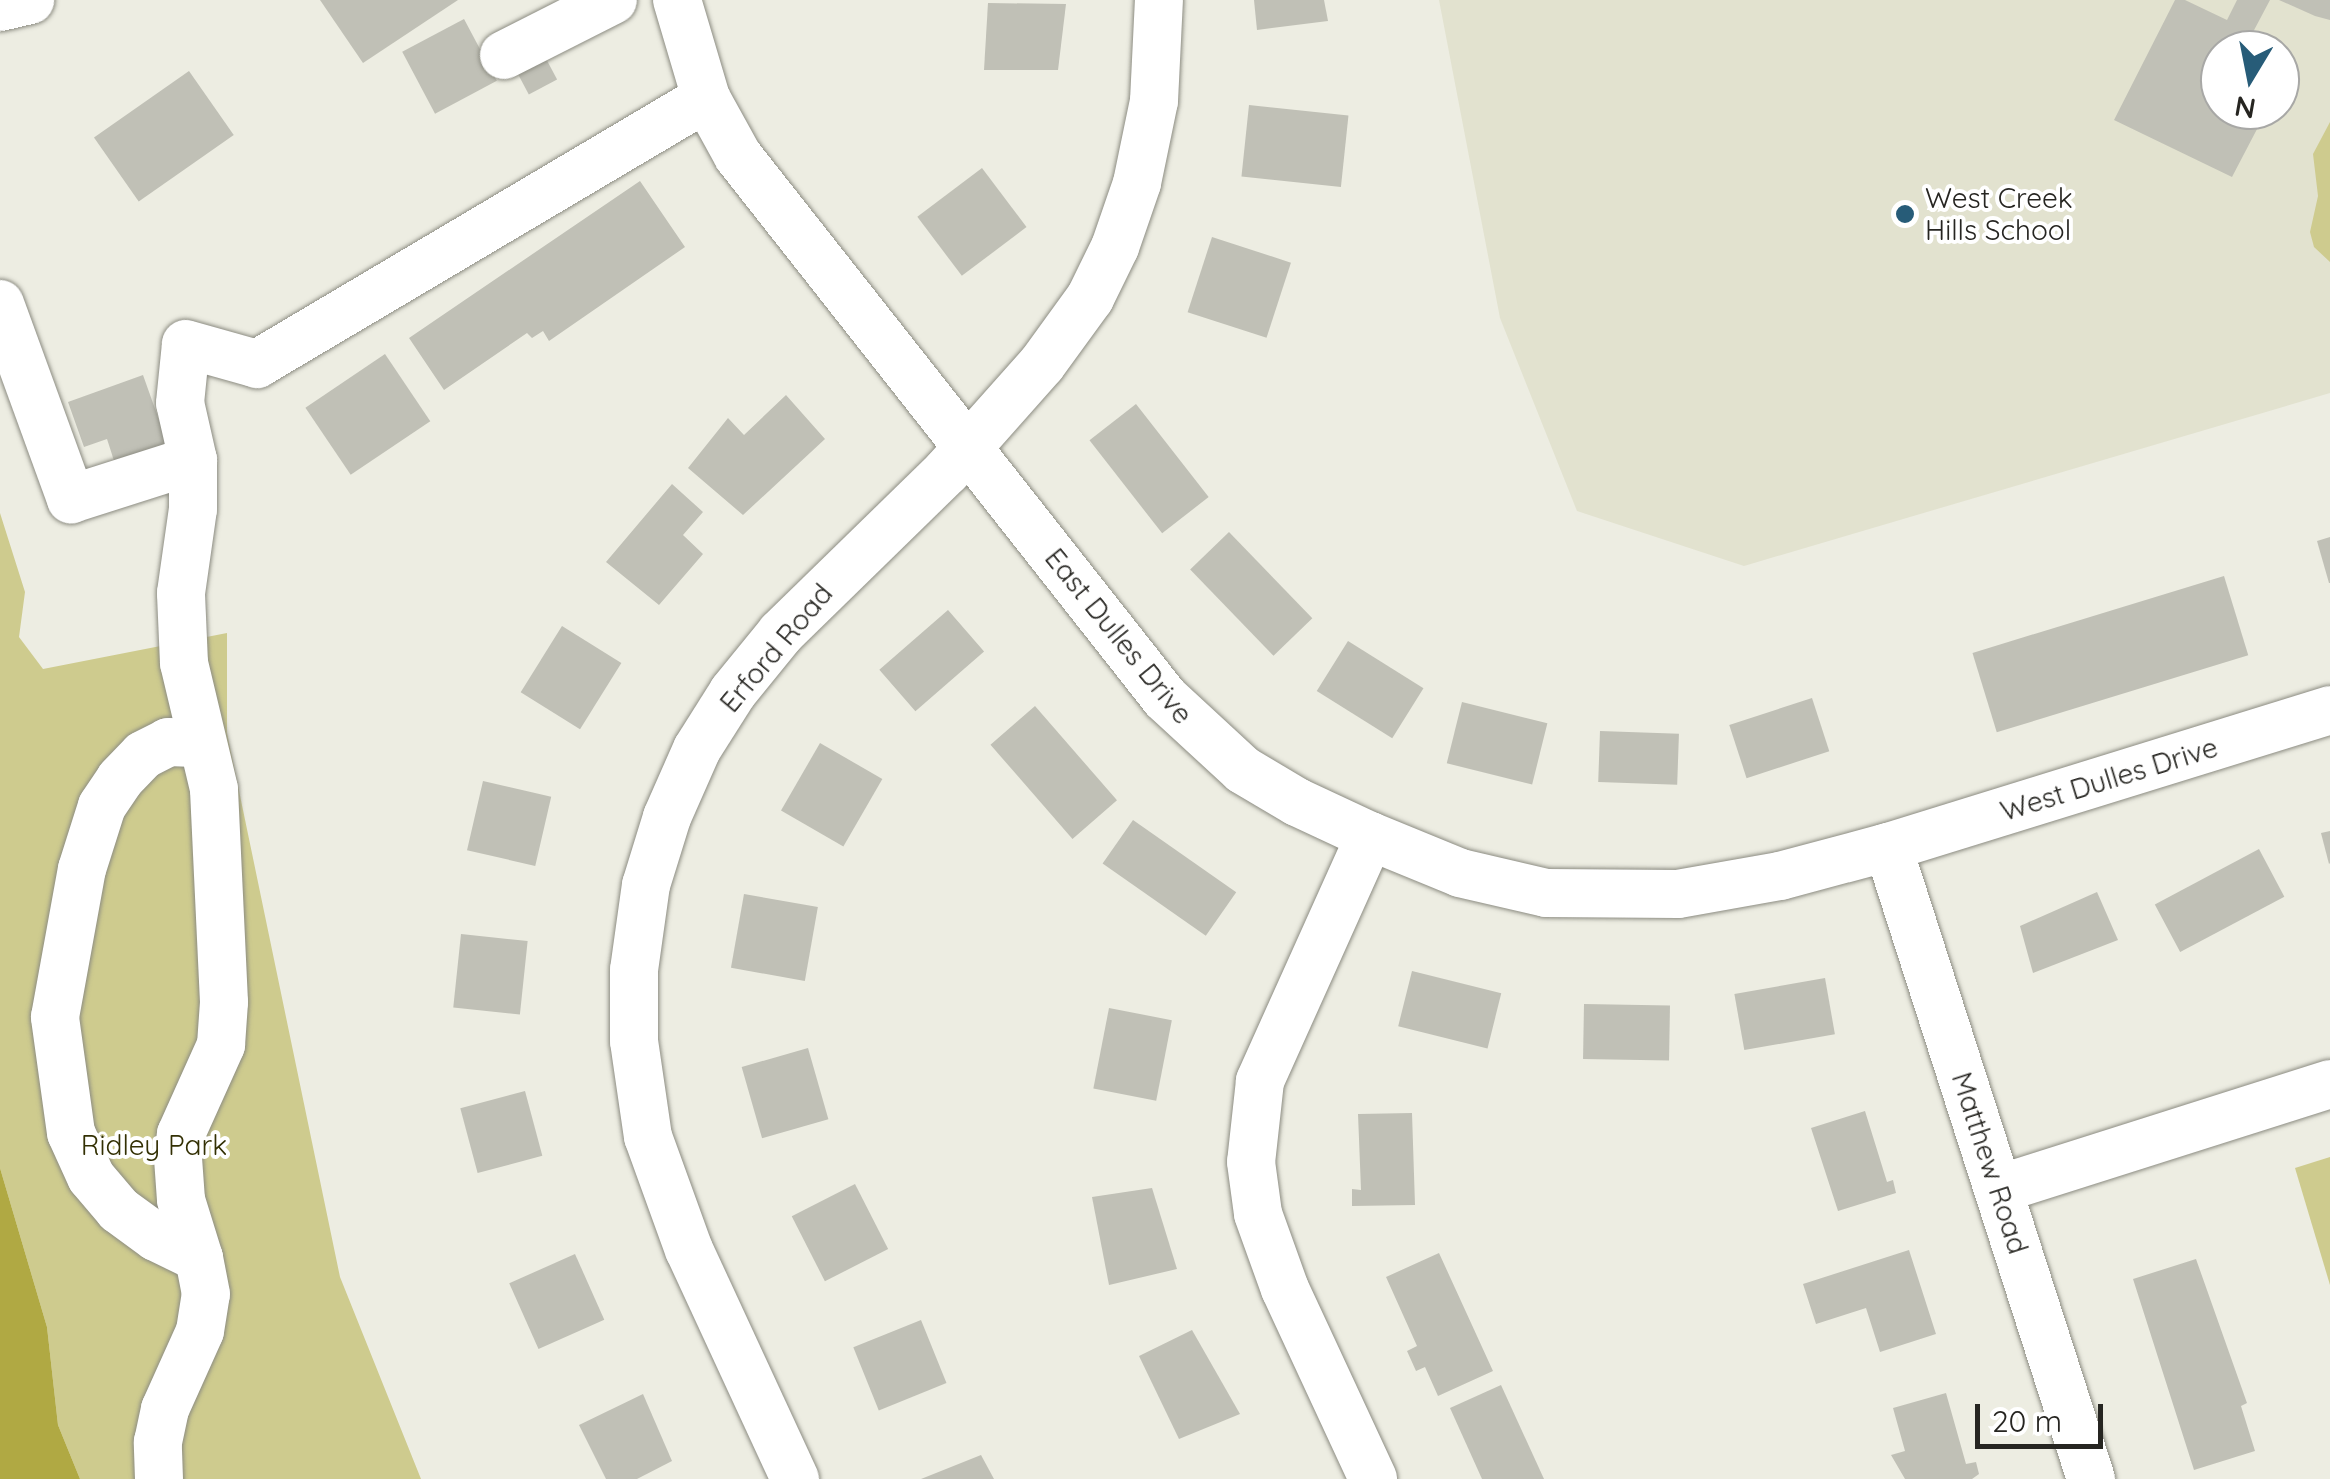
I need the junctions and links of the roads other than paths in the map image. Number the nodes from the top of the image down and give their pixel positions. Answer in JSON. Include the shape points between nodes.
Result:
{"nodes":[{"id":1,"x":30,"y":0,"type":"edge"},
{"id":2,"x":613,"y":0,"type":"edge"},
{"id":3,"x":677,"y":0,"type":"edge"},
{"id":4,"x":1160,"y":0,"type":"edge"},
{"id":5,"x":0,"y":6,"type":"edge"},
{"id":6,"x":504,"y":55,"type":"dead end"},
{"id":7,"x":706,"y":98,"type":"junction"},
{"id":8,"x":0,"y":304,"type":"edge"},
{"id":9,"x":969,"y":446,"type":"junction"},
{"id":10,"x":194,"y":460,"type":"junction"},
{"id":11,"x":2330,"y":710,"type":"edge"},
{"id":12,"x":202,"y":743,"type":"junction"},
{"id":13,"x":1370,"y":836,"type":"junction"},
{"id":14,"x":1888,"y":847,"type":"junction"},
{"id":15,"x":2330,"y":1084,"type":"edge"},
{"id":16,"x":1999,"y":1189,"type":"junction"},
{"id":17,"x":200,"y":1258,"type":"junction"},
{"id":18,"x":159,"y":1479,"type":"edge"},
{"id":19,"x":796,"y":1479,"type":"edge"},
{"id":20,"x":1372,"y":1479,"type":"edge"},
{"id":21,"x":2091,"y":1479,"type":"edge"}],
"edges":[{"from":1,"to":5,"type":"street"},
{"from":2,"to":6,"type":"street"},
{"from":3,"to":7,"type":"street","name":"East Dulles Drive"},
{"from":4,"to":9,"type":"street","name":"Erford Road","via":[[1154,101],[1115,247],[1061,338]]},
{"from":7,"to":9,"type":"street","name":"East Dulles Drive","via":[[738,156]]},
{"from":7,"to":10,"type":"street","via":[[257,364],[186,344],[180,404]]},
{"from":8,"to":10,"type":"street","via":[[71,499]]},
{"from":9,"to":13,"type":"street","name":"East Dulles Drive","via":[[1192,726],[1242,770]]},
{"from":9,"to":19,"type":"street","name":"Erford Road","via":[[781,633],[733,692],[682,783],[646,885],[634,970],[634,1041],[648,1137],[689,1250]]},
{"from":10,"to":12,"type":"street","via":[[181,593],[184,663]]},
{"from":11,"to":14,"type":"street","name":"West Dulles Drive"},
{"from":12,"to":17,"type":"street","via":[[214,789],[224,1002],[220,1045],[181,1134],[178,1158],[181,1200]]},
{"from":12,"to":17,"type":"street","via":[[168,742],[143,756],[102,806],[82,869],[54,1018],[71,1133],[91,1177],[119,1210]]},
{"from":13,"to":14,"type":"street","name":"East Dulles Drive","via":[[1460,873],[1546,893],[1608,897],[1712,888]]},
{"from":13,"to":20,"type":"street","via":[[1260,1081],[1251,1162],[1258,1214],[1284,1289]]},
{"from":14,"to":16,"type":"street","name":"Matthew Road"},
{"from":15,"to":16,"type":"street"},
{"from":16,"to":21,"type":"street","name":"Matthew Road"},
{"from":17,"to":18,"type":"street","via":[[206,1294],[200,1331],[165,1409]]}]}
